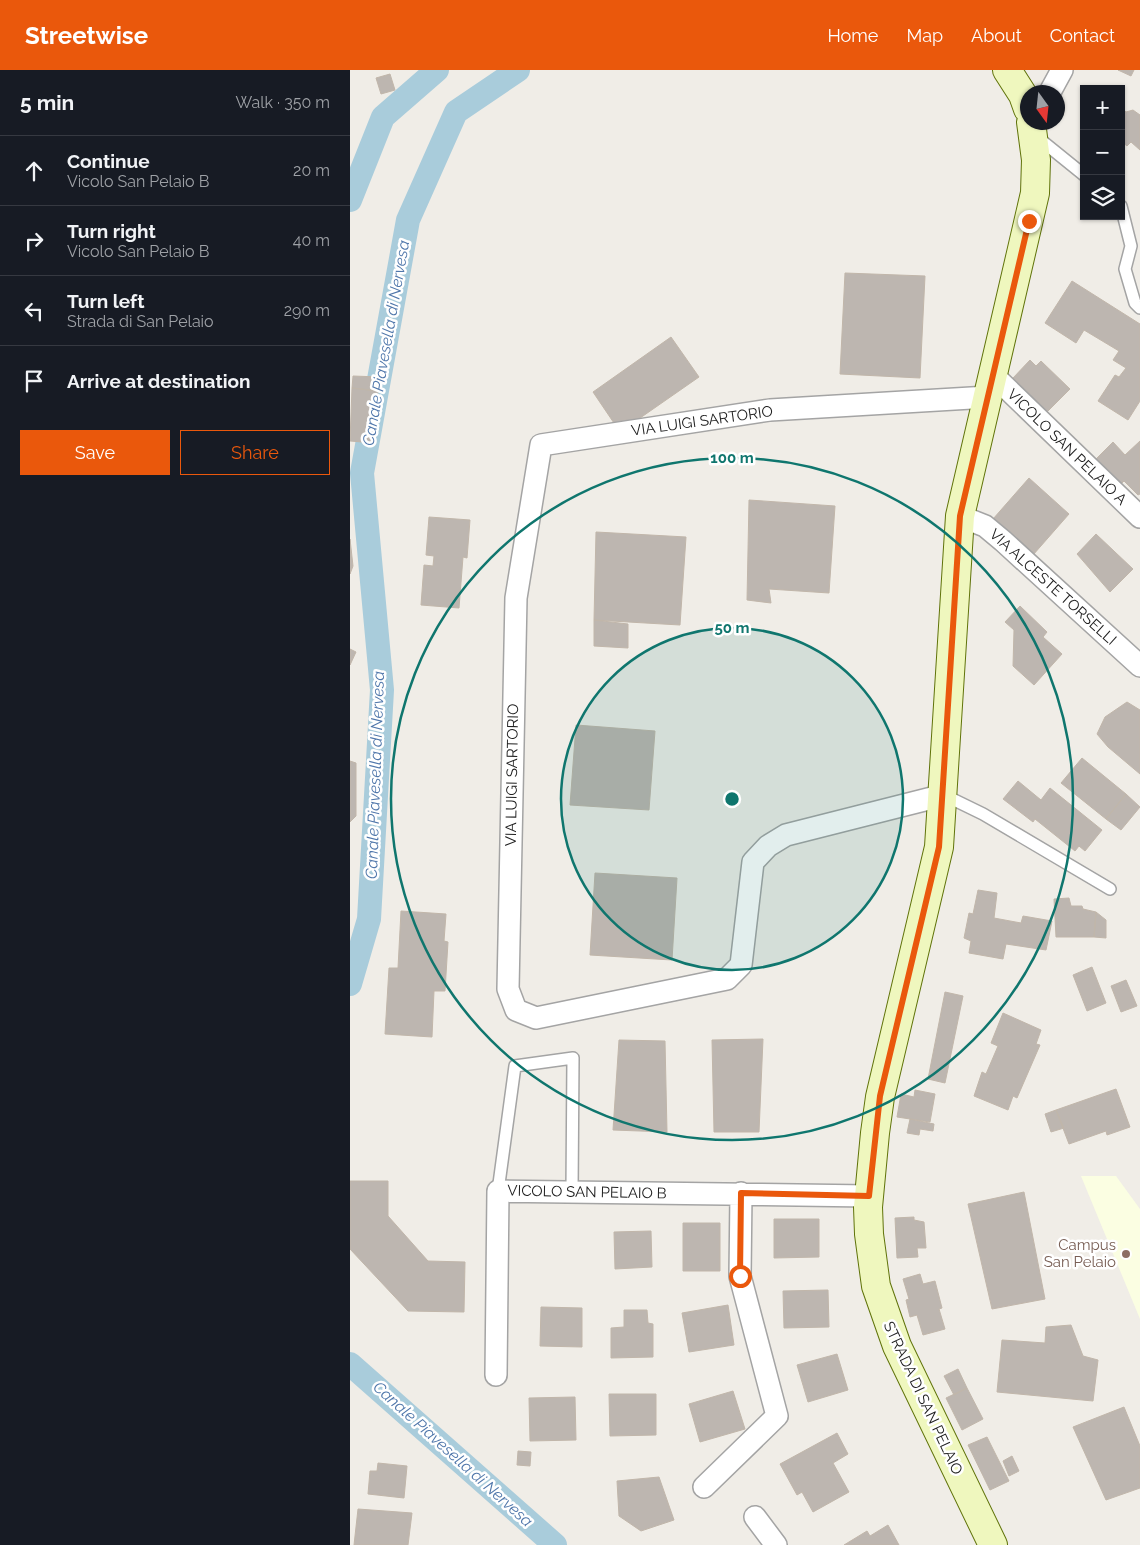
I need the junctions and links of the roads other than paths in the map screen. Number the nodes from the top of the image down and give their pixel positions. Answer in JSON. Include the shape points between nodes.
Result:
{"nodes":[{"id":1,"x":1008,"y":70,"type":"edge"},
{"id":2,"x":1062,"y":70,"type":"edge"},
{"id":3,"x":1054,"y":85,"type":"edge"},
{"id":4,"x":1020,"y":91,"type":"edge"},
{"id":5,"x":1033,"y":130,"type":"edge"},
{"id":6,"x":1034,"y":130,"type":"edge"},
{"id":7,"x":1080,"y":171,"type":"edge"},
{"id":8,"x":1124,"y":220,"type":"edge"},
{"id":9,"x":1140,"y":308,"type":"edge"},
{"id":10,"x":991,"y":387,"type":"junction"},
{"id":11,"x":960,"y":516,"type":"junction"},
{"id":12,"x":1140,"y":517,"type":"edge"},
{"id":13,"x":1140,"y":666,"type":"edge"},
{"id":14,"x":944,"y":795,"type":"junction"},
{"id":15,"x":1110,"y":889,"type":"dead end"},
{"id":16,"x":498,"y":1191,"type":"junction"},
{"id":17,"x":572,"y":1192,"type":"junction"},
{"id":18,"x":741,"y":1193,"type":"junction"},
{"id":19,"x":869,"y":1196,"type":"junction"},
{"id":20,"x":496,"y":1375,"type":"dead end"},
{"id":21,"x":704,"y":1487,"type":"dead end"},
{"id":22,"x":755,"y":1517,"type":"dead end"},
{"id":23,"x":776,"y":1545,"type":"edge"},
{"id":24,"x":993,"y":1545,"type":"edge"}],
"edges":[{"from":1,"to":4,"type":"street"},
{"from":2,"to":3,"type":"street"},
{"from":5,"to":10,"type":"street","name":"STRADA DI SAN PELAIO","via":[[1035,193]]},
{"from":6,"to":7,"type":"lane"},
{"from":8,"to":9,"type":"lane","via":[[1131,246],[1125,269],[1135,303]]},
{"from":10,"to":11,"type":"street","name":"STRADA DI SAN PELAIO"},
{"from":10,"to":12,"type":"street","name":"VICOLO SAN PELAIO A"},
{"from":10,"to":14,"type":"street","name":"VIA LUIGI SARTORIO","via":[[770,410],[541,445],[516,598],[508,989],[516,1010],[536,1018],[727,979],[741,965],[753,862],[768,846],[786,835]]},
{"from":11,"to":13,"type":"street","name":"VIA ALCESTE TORSELLI","via":[[985,526],[1003,541]]},
{"from":11,"to":14,"type":"street","name":"STRADA DI SAN PELAIO"},
{"from":14,"to":15,"type":"lane","via":[[983,814]]},
{"from":14,"to":19,"type":"street","name":"STRADA DI SAN PELAIO","via":[[939,847],[880,1096]]},
{"from":16,"to":17,"type":"street","name":"VICOLO SAN PELAIO B"},
{"from":16,"to":17,"type":"lane","via":[[515,1066],[573,1058]]},
{"from":16,"to":20,"type":"street","name":"VICOLO SAN PELAIO B"},
{"from":17,"to":18,"type":"street","name":"VICOLO SAN PELAIO B"},
{"from":18,"to":19,"type":"street","name":"VICOLO SAN PELAIO B"},
{"from":18,"to":21,"type":"street","via":[[740,1276],[777,1416]]},
{"from":19,"to":24,"type":"street","name":"STRADA DI SAN PELAIO","via":[[871,1260],[886,1316],[897,1346]]},
{"from":22,"to":23,"type":"street"}]}
